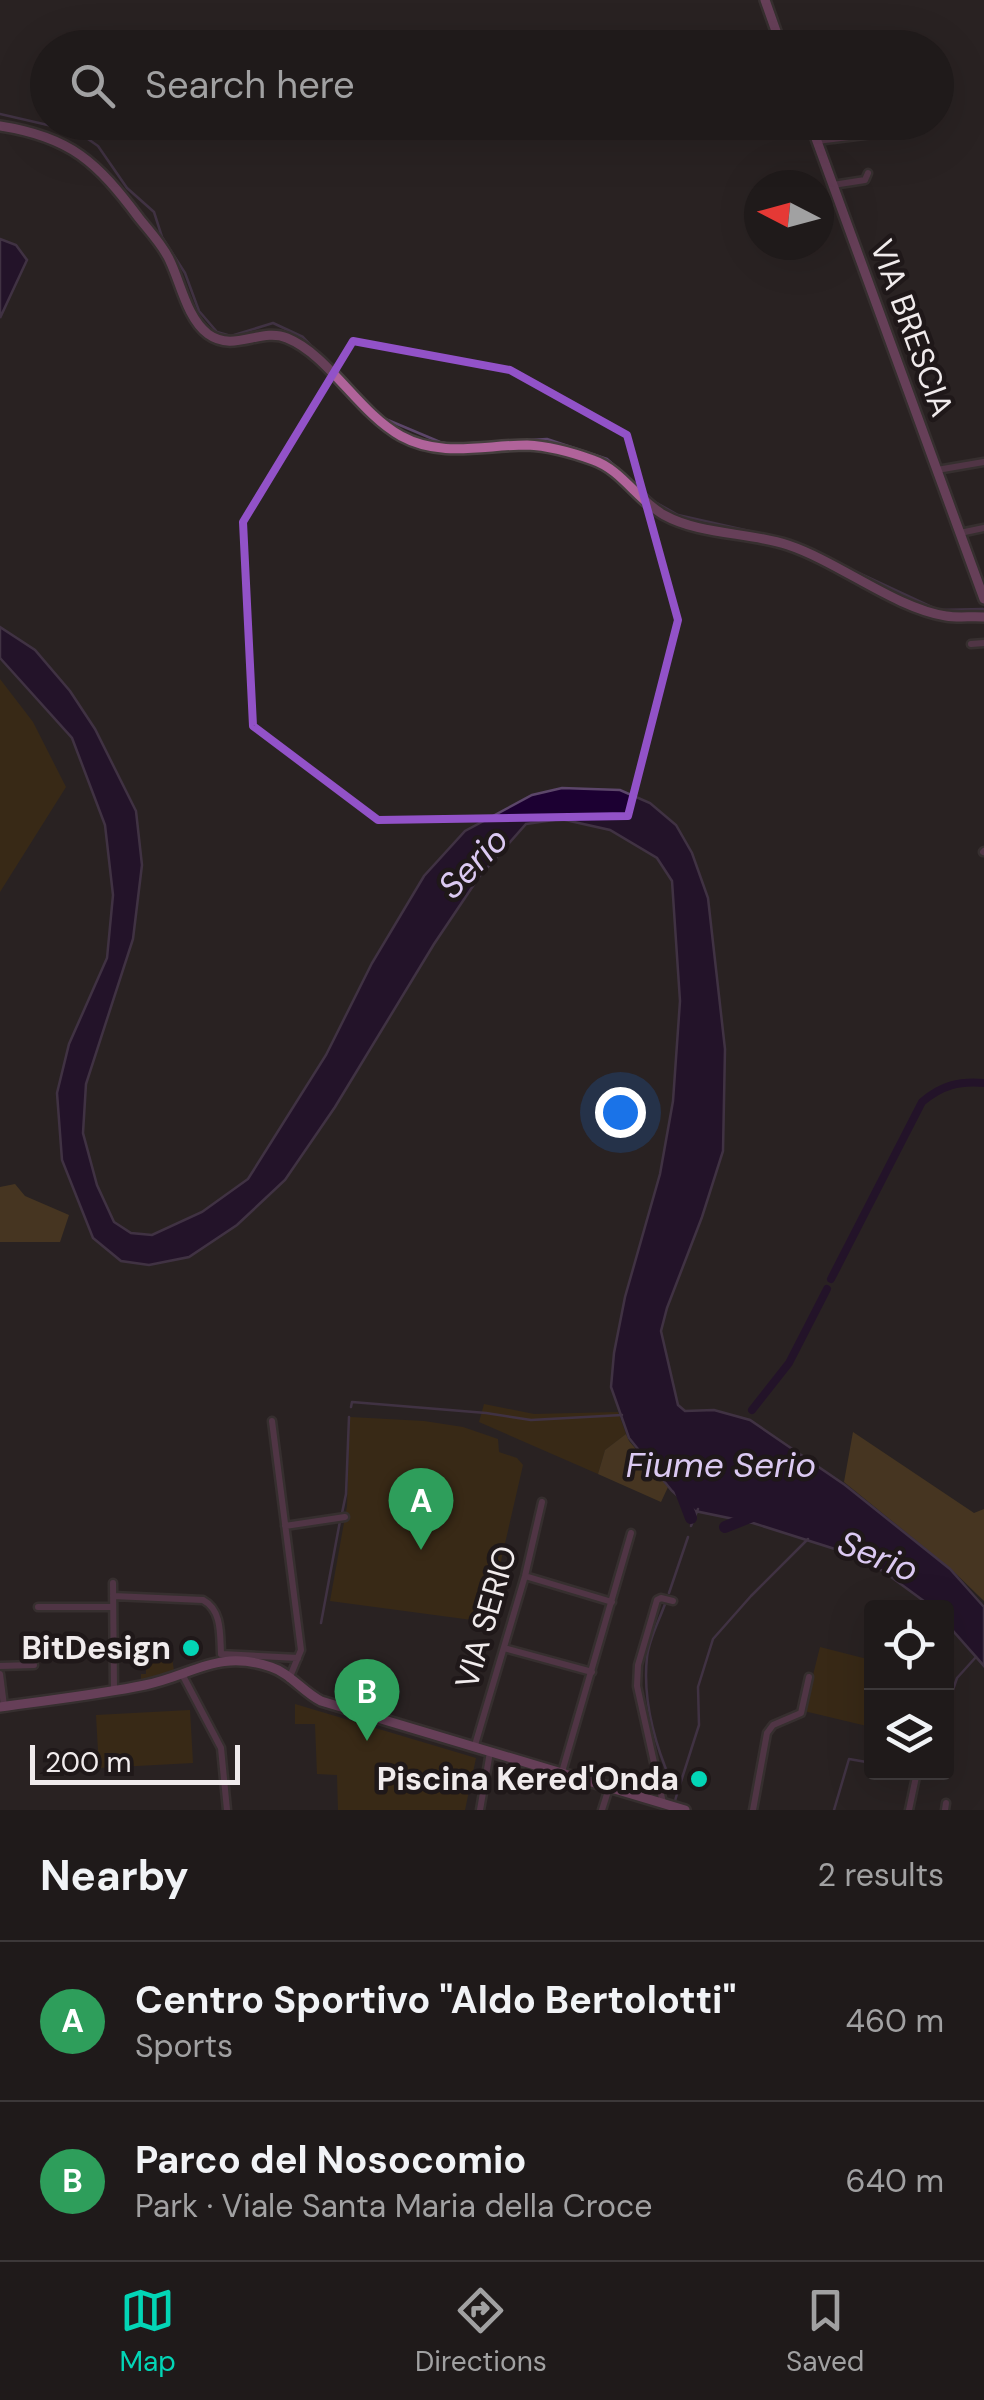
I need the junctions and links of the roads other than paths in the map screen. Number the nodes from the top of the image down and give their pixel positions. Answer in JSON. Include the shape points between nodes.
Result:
{"nodes":[{"id":1,"x":765,"y":0,"type":"edge"},
{"id":2,"x":776,"y":30,"type":"edge"},
{"id":3,"x":0,"y":126,"type":"edge"},
{"id":4,"x":30,"y":134,"type":"edge"},
{"id":5,"x":52,"y":140,"type":"edge"},
{"id":6,"x":832,"y":140,"type":"edge"},
{"id":7,"x":817,"y":142,"type":"joint"},
{"id":8,"x":827,"y":170,"type":"edge"},
{"id":9,"x":868,"y":173,"type":"dead end"},
{"id":10,"x":834,"y":185,"type":"edge"},
{"id":11,"x":834,"y":188,"type":"edge"},
{"id":12,"x":984,"y":462,"type":"edge"},
{"id":13,"x":938,"y":470,"type":"junction"},
{"id":14,"x":984,"y":528,"type":"edge"},
{"id":15,"x":960,"y":533,"type":"junction"},
{"id":16,"x":984,"y":599,"type":"edge"},
{"id":17,"x":984,"y":617,"type":"edge"},
{"id":18,"x":984,"y":642,"type":"edge"},
{"id":19,"x":971,"y":644,"type":"dead end"},
{"id":20,"x":272,"y":1421,"type":"dead end"},
{"id":21,"x":542,"y":1502,"type":"dead end"},
{"id":22,"x":341,"y":1518,"type":"dead end"},
{"id":23,"x":285,"y":1526,"type":"junction"},
{"id":24,"x":631,"y":1533,"type":"dead end"},
{"id":25,"x":524,"y":1576,"type":"junction"},
{"id":26,"x":112,"y":1583,"type":"dead end"},
{"id":27,"x":113,"y":1596,"type":"junction"},
{"id":28,"x":673,"y":1601,"type":"dead end"},
{"id":29,"x":612,"y":1602,"type":"junction"},
{"id":30,"x":38,"y":1606,"type":"dead end"},
{"id":31,"x":113,"y":1607,"type":"junction"},
{"id":32,"x":504,"y":1648,"type":"junction"},
{"id":33,"x":298,"y":1658,"type":"junction"},
{"id":34,"x":272,"y":1662,"type":"junction"},
{"id":35,"x":34,"y":1665,"type":"dead end"},
{"id":36,"x":0,"y":1666,"type":"edge"},
{"id":37,"x":592,"y":1672,"type":"junction"},
{"id":38,"x":0,"y":1674,"type":"edge"},
{"id":39,"x":182,"y":1674,"type":"junction"},
{"id":40,"x":809,"y":1677,"type":"dead end"},
{"id":41,"x":289,"y":1678,"type":"junction"},
{"id":42,"x":1,"y":1689,"type":"edge"},
{"id":43,"x":114,"y":1690,"type":"junction"},
{"id":44,"x":2,"y":1706,"type":"edge"},
{"id":45,"x":475,"y":1745,"type":"junction"},
{"id":46,"x":491,"y":1750,"type":"junction"},
{"id":47,"x":562,"y":1772,"type":"junction"},
{"id":48,"x":915,"y":1780,"type":"edge"},
{"id":49,"x":610,"y":1786,"type":"junction"},
{"id":50,"x":674,"y":1807,"type":"edge"},
{"id":51,"x":227,"y":1810,"type":"edge"},
{"id":52,"x":480,"y":1810,"type":"edge"},
{"id":53,"x":602,"y":1810,"type":"edge"},
{"id":54,"x":754,"y":1810,"type":"edge"},
{"id":55,"x":909,"y":1810,"type":"edge"}],
"edges":[{"from":1,"to":2,"type":"street"},
{"from":3,"to":4,"type":"street"},
{"from":5,"to":17,"type":"street","via":[[96,166],[168,256],[204,331],[237,343],[278,334],[293,340],[404,438],[430,447],[543,446],[581,456],[606,465],[666,516],[688,525],[785,544],[932,612]]},
{"from":6,"to":7,"type":"street"},
{"from":7,"to":8,"type":"street","name":"VIA BRESCIA"},
{"from":9,"to":10,"type":"street","via":[[865,180]]},
{"from":11,"to":13,"type":"street","name":"VIA BRESCIA"},
{"from":12,"to":13,"type":"street"},
{"from":13,"to":15,"type":"street","name":"VIA BRESCIA"},
{"from":14,"to":15,"type":"street"},
{"from":15,"to":16,"type":"street","name":"VIA BRESCIA"},
{"from":18,"to":19,"type":"street"},
{"from":20,"to":23,"type":"street"},
{"from":21,"to":25,"type":"street","name":"VIA SERIO"},
{"from":22,"to":23,"type":"street"},
{"from":23,"to":33,"type":"street"},
{"from":24,"to":29,"type":"street"},
{"from":25,"to":29,"type":"street"},
{"from":25,"to":32,"type":"street","name":"VIA SERIO"},
{"from":26,"to":27,"type":"street"},
{"from":27,"to":31,"type":"street"},
{"from":27,"to":34,"type":"street","via":[[209,1602],[221,1654]]},
{"from":28,"to":50,"type":"street","via":[[657,1600],[637,1676]]},
{"from":29,"to":37,"type":"street"},
{"from":30,"to":31,"type":"street"},
{"from":31,"to":43,"type":"street"},
{"from":32,"to":37,"type":"street"},
{"from":32,"to":45,"type":"street","name":"VIA SERIO"},
{"from":33,"to":34,"type":"street"},
{"from":33,"to":41,"type":"street"},
{"from":34,"to":39,"type":"street","via":[[221,1660]]},
{"from":34,"to":41,"type":"street"},
{"from":35,"to":36,"type":"street"},
{"from":37,"to":47,"type":"street"},
{"from":38,"to":42,"type":"street"},
{"from":39,"to":43,"type":"street"},
{"from":39,"to":51,"type":"street","via":[[221,1748]]},
{"from":40,"to":54,"type":"street","via":[[800,1713],[766,1733]]},
{"from":41,"to":45,"type":"street","via":[[321,1701]]},
{"from":42,"to":44,"type":"street"},
{"from":43,"to":44,"type":"street"},
{"from":45,"to":46,"type":"street"},
{"from":46,"to":47,"type":"street"},
{"from":46,"to":52,"type":"street"},
{"from":47,"to":49,"type":"street"},
{"from":48,"to":55,"type":"street"},
{"from":49,"to":50,"type":"street"},
{"from":49,"to":53,"type":"street"}]}
